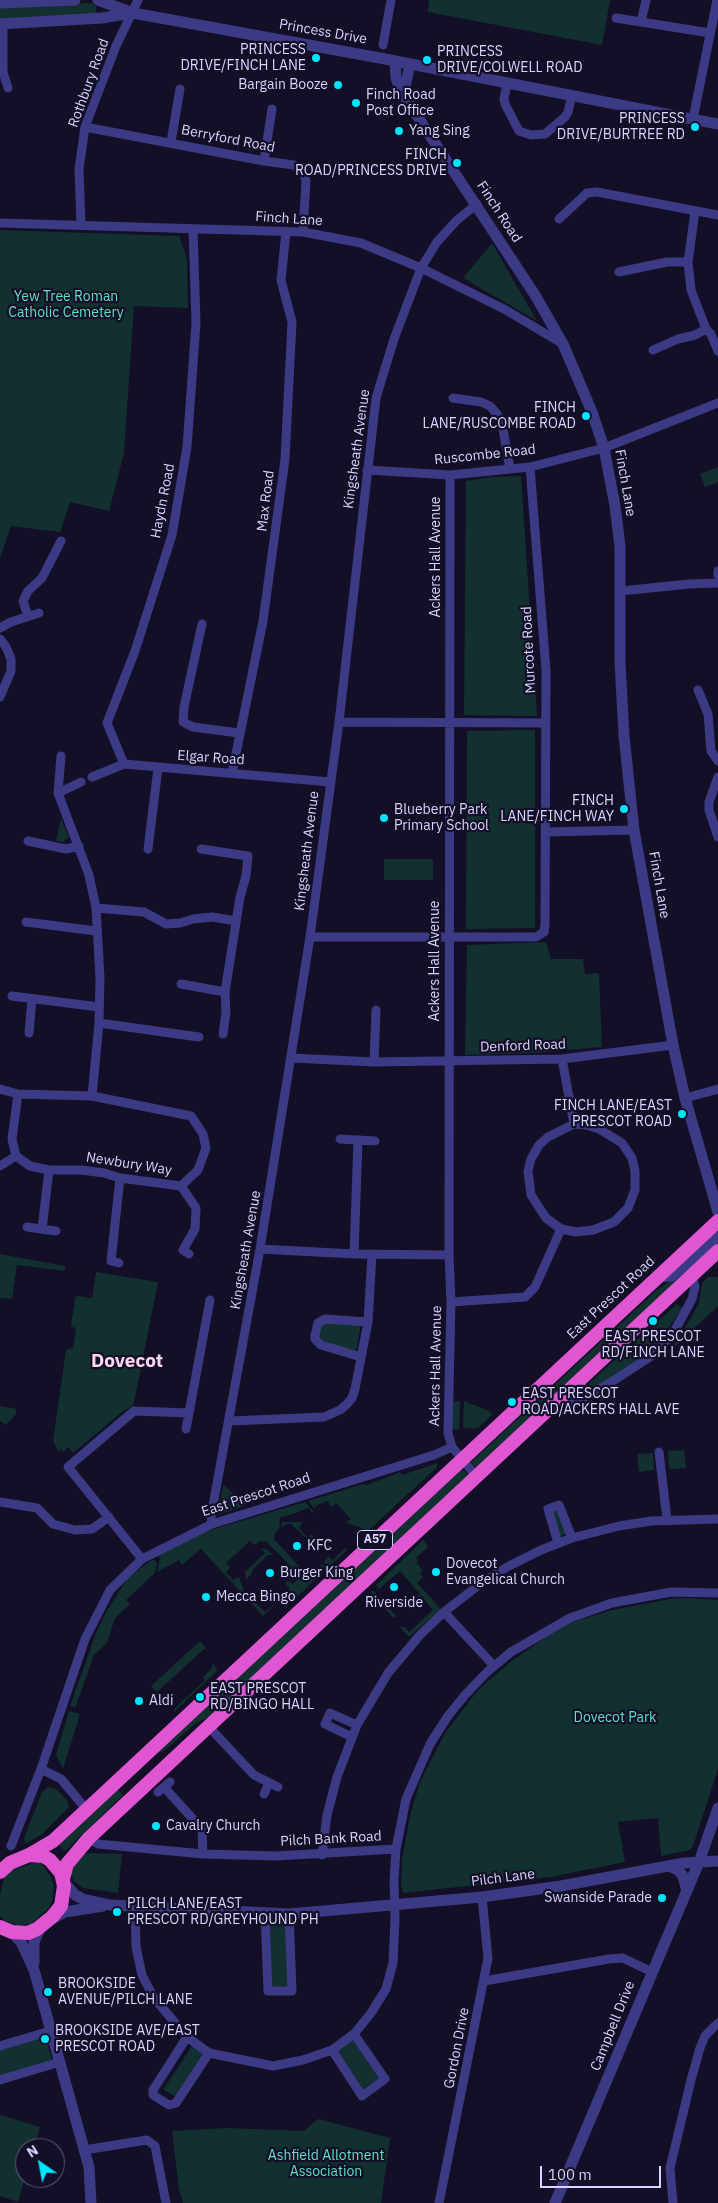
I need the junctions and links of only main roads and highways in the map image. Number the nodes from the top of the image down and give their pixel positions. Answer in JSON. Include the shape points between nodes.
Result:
{"nodes":[{"id":1,"x":718,"y":1221,"type":"edge"},
{"id":2,"x":718,"y":1251,"type":"edge"},
{"id":3,"x":24,"y":1857,"type":"junction"},
{"id":4,"x":0,"y":1872,"type":"edge"},
{"id":5,"x":63,"y":1880,"type":"junction"},
{"id":6,"x":4,"y":1930,"type":"edge"}],
"edges":[{"from":1,"to":3,"type":"highway","name":"East Prescot Road","number":"A57","via":[[53,1841]]},
{"from":2,"to":5,"type":"highway","number":"A57","via":[[89,1838],[67,1864]]},
{"from":3,"to":4,"type":"highway","number":"A57"},
{"from":3,"to":5,"type":"highway","via":[[43,1856],[50,1860]]},
{"from":5,"to":6,"type":"highway","number":"A57","via":[[63,1901],[45,1923],[28,1932]]}]}
